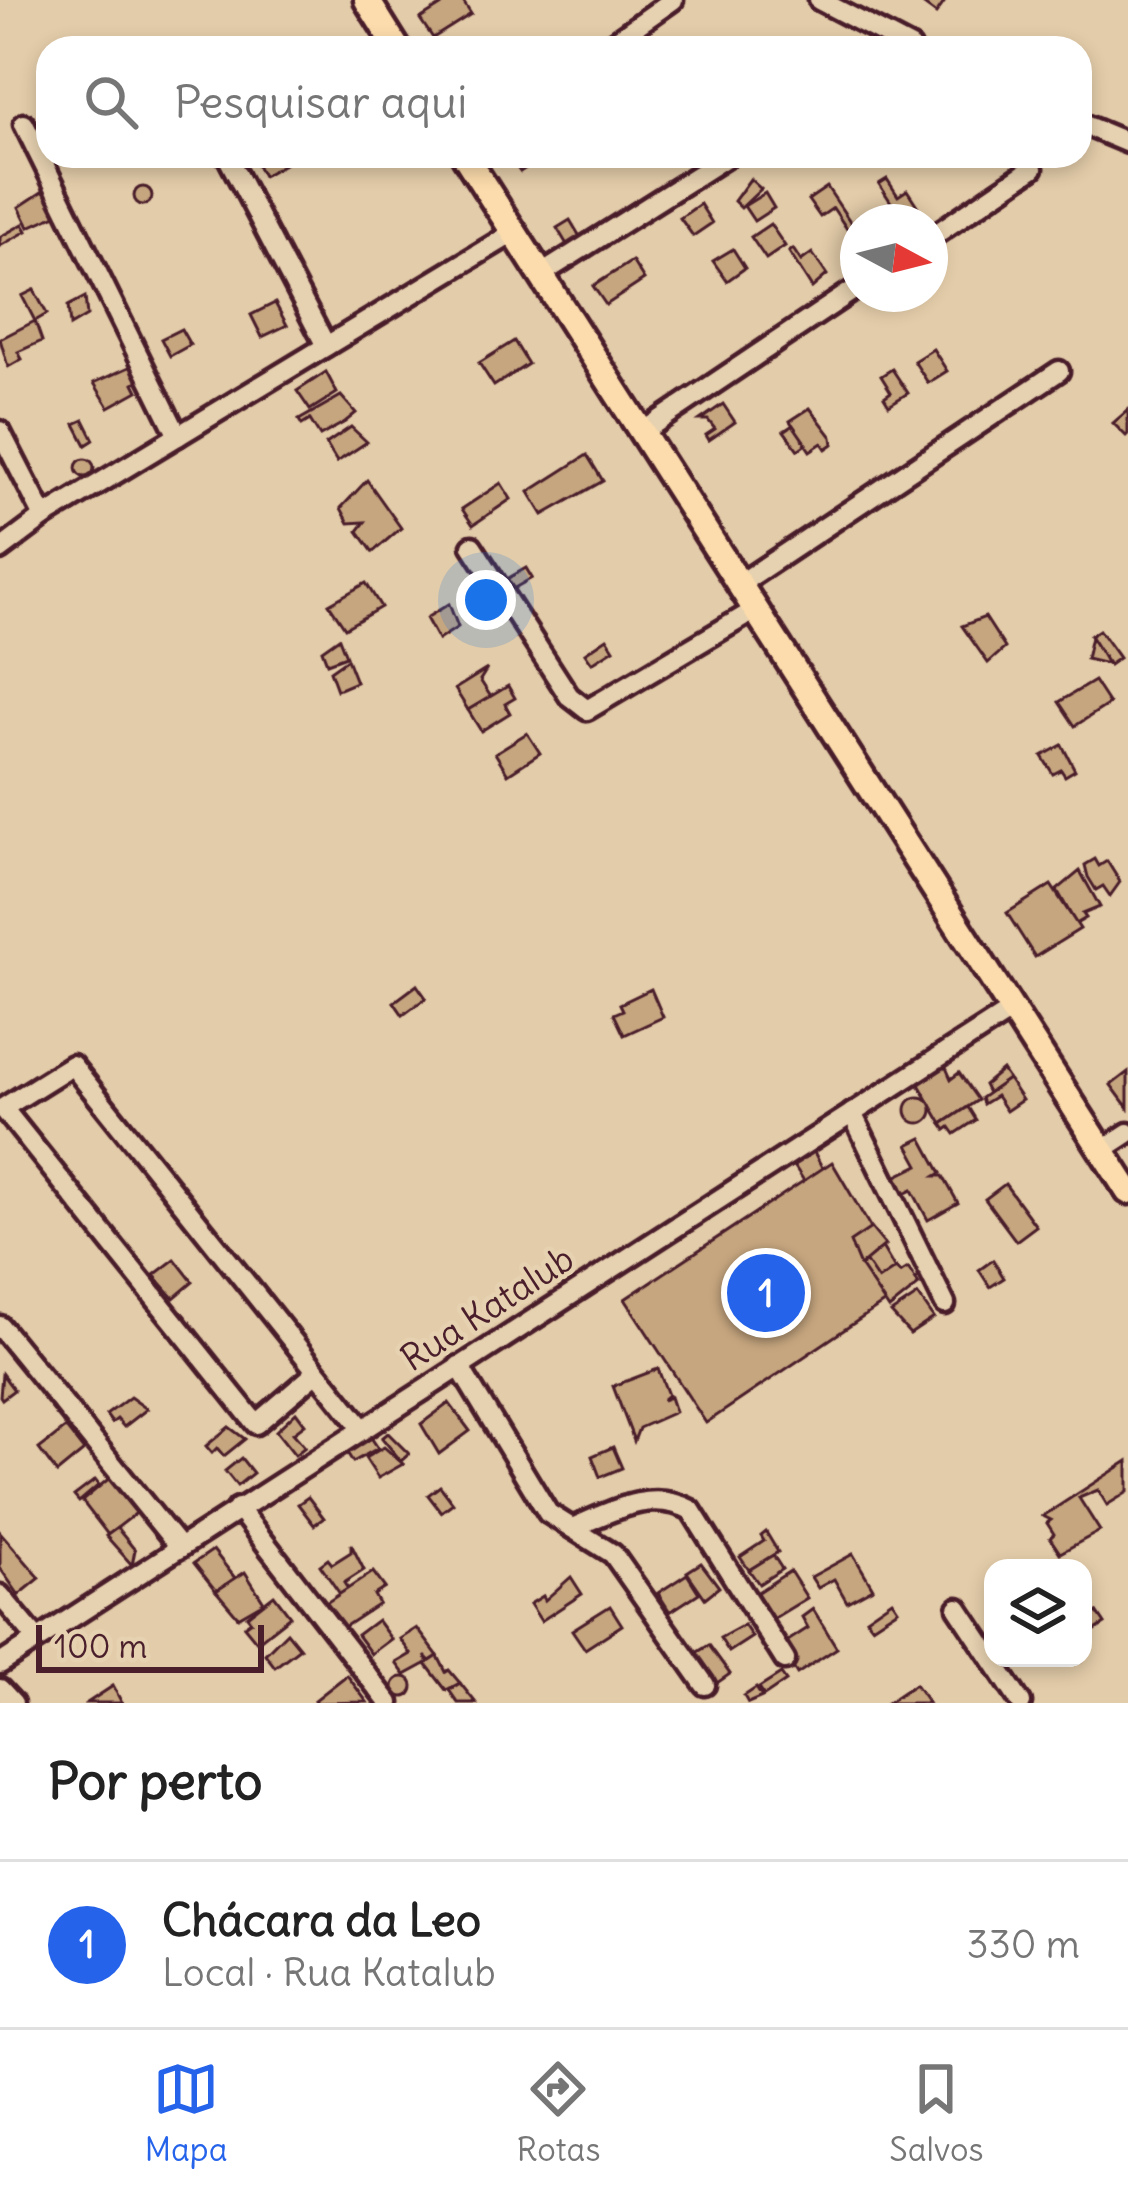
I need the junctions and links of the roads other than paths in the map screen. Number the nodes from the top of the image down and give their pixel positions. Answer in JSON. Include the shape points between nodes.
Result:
{"nodes":[{"id":1,"x":673,"y":0,"type":"edge"},
{"id":2,"x":819,"y":0,"type":"edge"},
{"id":3,"x":372,"y":2,"type":"edge"},
{"id":4,"x":390,"y":36,"type":"edge"},
{"id":5,"x":621,"y":36,"type":"edge"},
{"id":6,"x":888,"y":36,"type":"edge"},
{"id":7,"x":25,"y":124,"type":"dead end"},
{"id":8,"x":1092,"y":128,"type":"edge"},
{"id":9,"x":1128,"y":143,"type":"edge"},
{"id":10,"x":36,"y":146,"type":"edge"},
{"id":11,"x":47,"y":168,"type":"edge"},
{"id":12,"x":233,"y":168,"type":"edge"},
{"id":13,"x":473,"y":168,"type":"edge"},
{"id":14,"x":709,"y":168,"type":"edge"},
{"id":15,"x":1034,"y":168,"type":"dead end"},
{"id":16,"x":948,"y":226,"type":"edge"},
{"id":17,"x":513,"y":232,"type":"junction"},
{"id":18,"x":540,"y":275,"type":"junction"},
{"id":19,"x":840,"y":298,"type":"edge"},
{"id":20,"x":326,"y":346,"type":"junction"},
{"id":21,"x":1059,"y":371,"type":"dead end"},
{"id":22,"x":0,"y":431,"type":"edge"},
{"id":23,"x":642,"y":432,"type":"junction"},
{"id":24,"x":178,"y":436,"type":"junction"},
{"id":25,"x":44,"y":517,"type":"junction"},
{"id":26,"x":472,"y":546,"type":"dead end"},
{"id":27,"x":0,"y":550,"type":"edge"},
{"id":28,"x":740,"y":583,"type":"junction"},
{"id":29,"x":755,"y":610,"type":"junction"},
{"id":30,"x":1012,"y":1010,"type":"junction"},
{"id":31,"x":852,"y":1113,"type":"junction"},
{"id":32,"x":1128,"y":1132,"type":"edge"},
{"id":33,"x":1102,"y":1150,"type":"junction"},
{"id":34,"x":1128,"y":1191,"type":"edge"},
{"id":35,"x":944,"y":1304,"type":"dead end"},
{"id":36,"x":0,"y":1326,"type":"edge"},
{"id":37,"x":459,"y":1366,"type":"junction"},
{"id":38,"x":317,"y":1372,"type":"junction"},
{"id":39,"x":362,"y":1428,"type":"junction"},
{"id":40,"x":238,"y":1508,"type":"junction"},
{"id":41,"x":572,"y":1528,"type":"junction"},
{"id":42,"x":180,"y":1547,"type":"junction"},
{"id":43,"x":0,"y":1595,"type":"edge"},
{"id":44,"x":958,"y":1608,"type":"dead end"},
{"id":45,"x":36,"y":1638,"type":"junction"},
{"id":46,"x":785,"y":1660,"type":"dead end"},
{"id":47,"x":0,"y":1664,"type":"edge"},
{"id":48,"x":705,"y":1685,"type":"dead end"},
{"id":49,"x":0,"y":1689,"type":"edge"},
{"id":50,"x":13,"y":1703,"type":"edge"},
{"id":51,"x":389,"y":1703,"type":"edge"},
{"id":52,"x":1021,"y":1703,"type":"edge"}],
"edges":[{"from":1,"to":5,"type":"street"},
{"from":2,"to":6,"type":"street"},
{"from":3,"to":4,"type":"main road"},
{"from":7,"to":10,"type":"street"},
{"from":8,"to":9,"type":"street"},
{"from":11,"to":24,"type":"street"},
{"from":12,"to":20,"type":"street"},
{"from":13,"to":17,"type":"main road"},
{"from":14,"to":18,"type":"street"},
{"from":15,"to":16,"type":"street"},
{"from":17,"to":18,"type":"main road"},
{"from":17,"to":20,"type":"street"},
{"from":18,"to":23,"type":"main road"},
{"from":19,"to":23,"type":"street"},
{"from":20,"to":24,"type":"street"},
{"from":21,"to":28,"type":"street"},
{"from":22,"to":25,"type":"street"},
{"from":23,"to":28,"type":"main road"},
{"from":24,"to":25,"type":"street"},
{"from":25,"to":27,"type":"street"},
{"from":26,"to":29,"type":"street","via":[[586,710]]},
{"from":28,"to":29,"type":"main road"},
{"from":29,"to":30,"type":"main road"},
{"from":30,"to":31,"type":"street","name":"Rua Katalub"},
{"from":30,"to":33,"type":"main road"},
{"from":31,"to":35,"type":"street"},
{"from":31,"to":37,"type":"street","name":"Rua Katalub"},
{"from":32,"to":33,"type":"street"},
{"from":33,"to":34,"type":"main road"},
{"from":36,"to":42,"type":"street"},
{"from":37,"to":39,"type":"street","name":"Rua Katalub"},
{"from":37,"to":41,"type":"street","via":[[548,1513]]},
{"from":38,"to":38,"type":"street","via":[[72,1064],[3,1108],[256,1424]]},
{"from":38,"to":39,"type":"street"},
{"from":39,"to":40,"type":"street","name":"Rua Katalub"},
{"from":40,"to":42,"type":"street","name":"Rua Katalub"},
{"from":40,"to":51,"type":"street"},
{"from":41,"to":46,"type":"street","via":[[640,1500],[692,1510]]},
{"from":41,"to":48,"type":"street","via":[[613,1554]]},
{"from":42,"to":45,"type":"street","name":"Rua Katalub"},
{"from":43,"to":45,"type":"street"},
{"from":44,"to":52,"type":"street"},
{"from":45,"to":47,"type":"street","name":"Rua Katalub"},
{"from":49,"to":50,"type":"street"}]}
